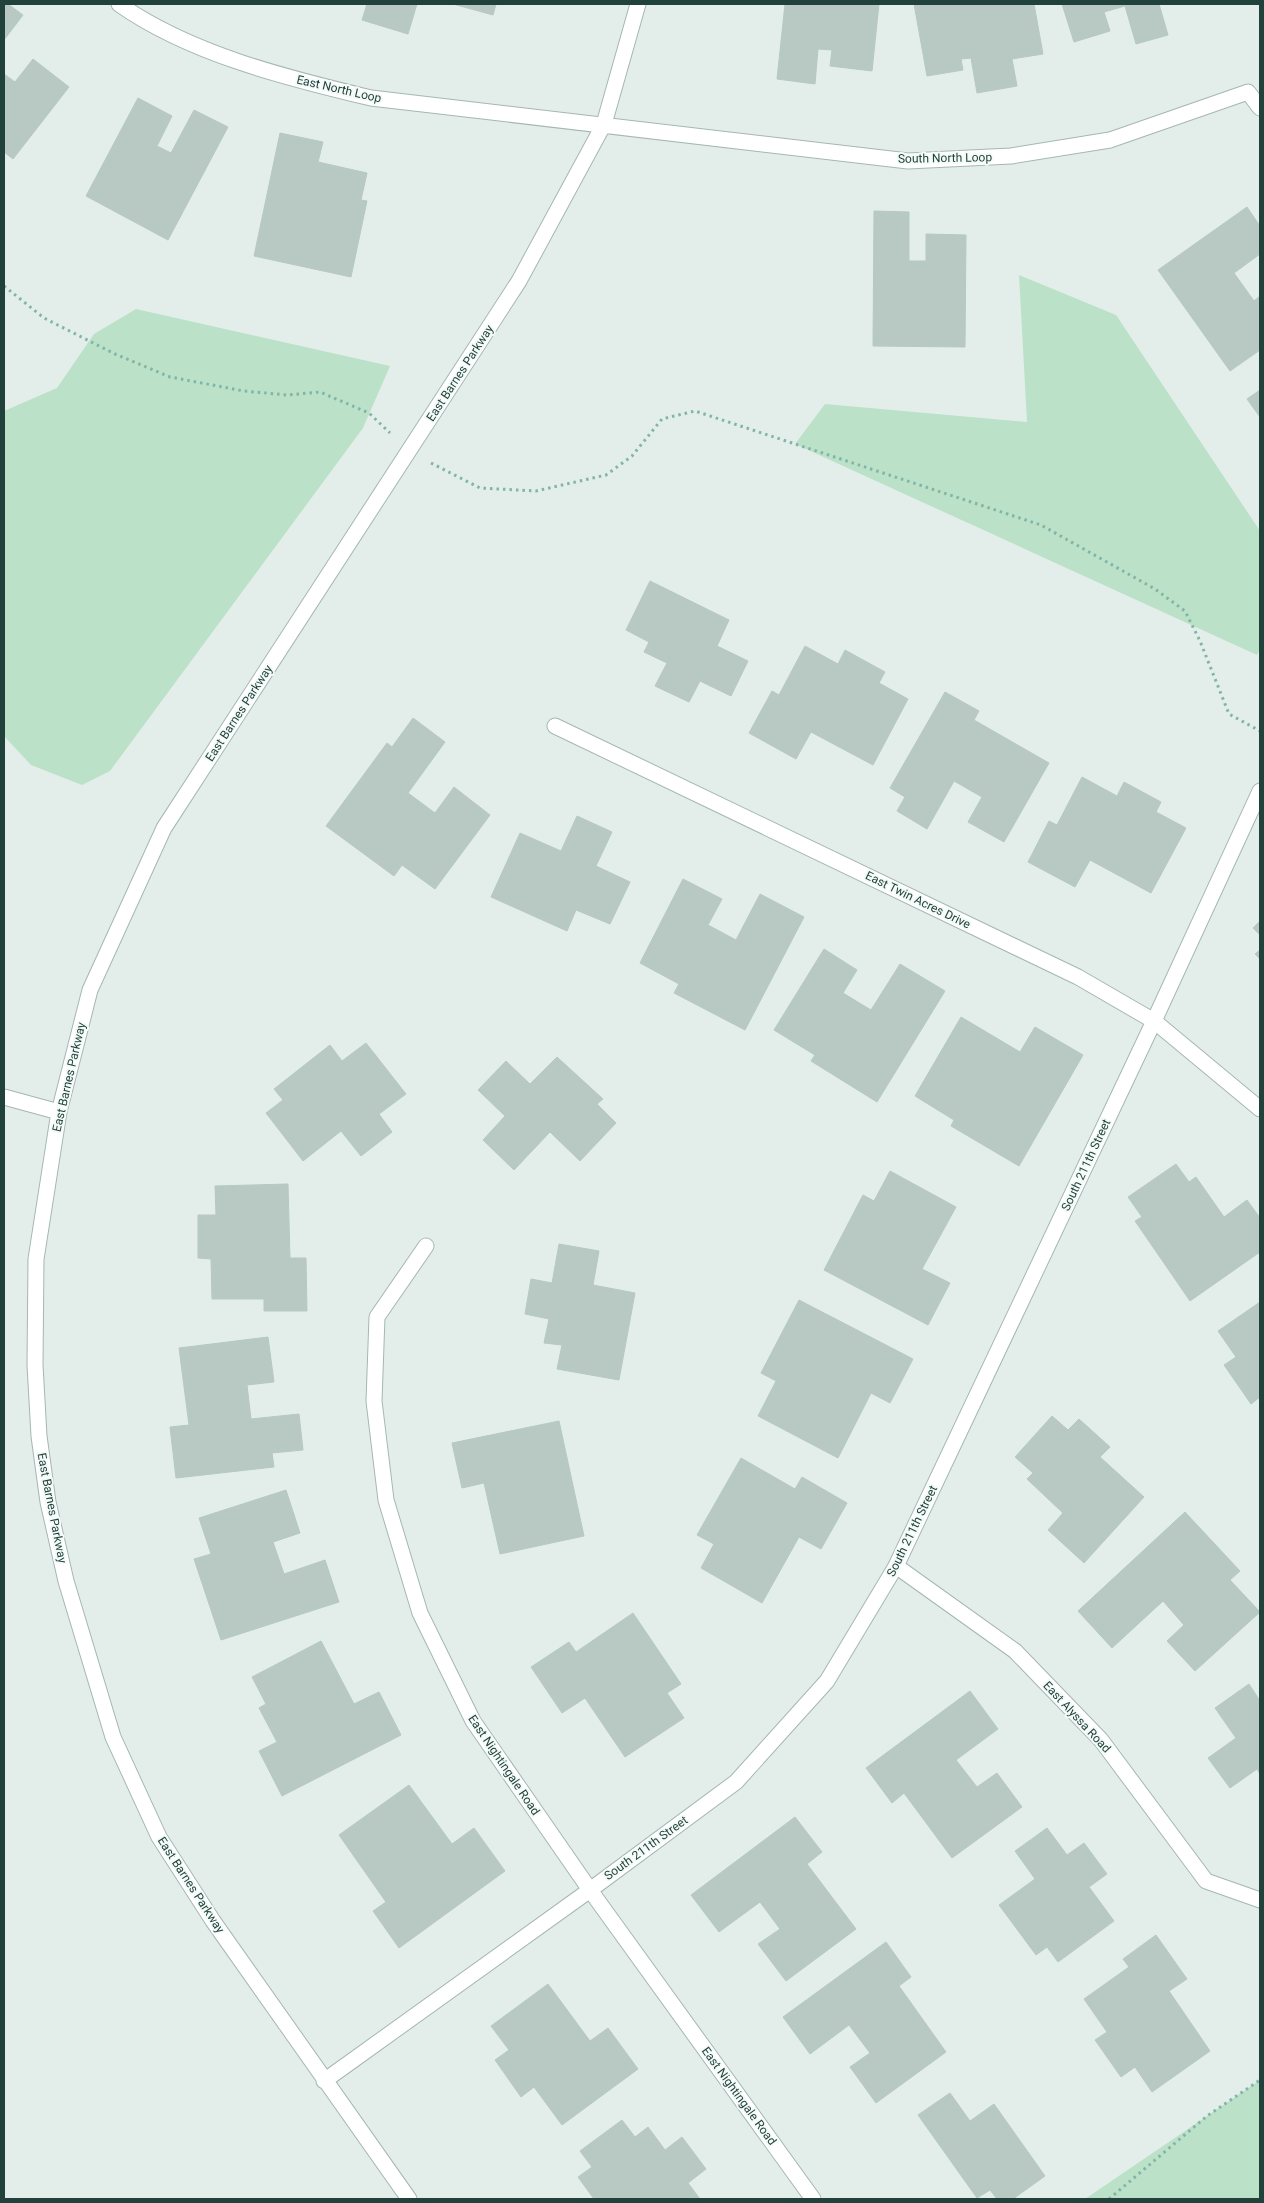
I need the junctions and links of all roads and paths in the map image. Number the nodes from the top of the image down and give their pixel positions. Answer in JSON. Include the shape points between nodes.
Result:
{"nodes":[{"id":1,"x":120,"y":4,"type":"edge"},
{"id":2,"x":638,"y":4,"type":"edge"},
{"id":3,"x":1260,"y":108,"type":"edge"},
{"id":4,"x":604,"y":124,"type":"junction"},
{"id":5,"x":4,"y":286,"type":"edge"},
{"id":6,"x":409,"y":452,"type":"junction"},
{"id":7,"x":555,"y":726,"type":"dead end"},
{"id":8,"x":1260,"y":731,"type":"edge"},
{"id":9,"x":1260,"y":792,"type":"edge"},
{"id":10,"x":1154,"y":1021,"type":"junction"},
{"id":11,"x":4,"y":1097,"type":"edge"},
{"id":12,"x":1260,"y":1109,"type":"edge"},
{"id":13,"x":58,"y":1112,"type":"junction"},
{"id":14,"x":426,"y":1246,"type":"dead end"},
{"id":15,"x":896,"y":1566,"type":"junction"},
{"id":16,"x":590,"y":1890,"type":"junction"},
{"id":17,"x":1260,"y":1900,"type":"edge"},
{"id":18,"x":324,"y":2080,"type":"junction"},
{"id":19,"x":1260,"y":2080,"type":"edge"},
{"id":20,"x":409,"y":2199,"type":"edge"},
{"id":21,"x":813,"y":2199,"type":"edge"},
{"id":22,"x":1109,"y":2199,"type":"edge"}],
"edges":[{"from":1,"to":4,"type":"street","name":"East North Loop","via":[[196,44],[323,87],[370,98]]},
{"from":2,"to":4,"type":"street","name":"East Barnes Parkway"},
{"from":3,"to":4,"type":"street","name":"South North Loop","via":[[1248,92],[1110,140],[1001,156],[908,161]]},
{"from":4,"to":6,"type":"street","name":"East Barnes Parkway","via":[[519,281]]},
{"from":5,"to":6,"type":"path","via":[[44,318],[170,377],[244,392],[320,392],[369,413]]},
{"from":6,"to":8,"type":"path","via":[[480,488],[536,491],[606,475],[632,456],[662,419],[695,411],[1041,525],[1155,589],[1184,611],[1200,641],[1229,714]]},
{"from":6,"to":13,"type":"street","name":"East Barnes Parkway","via":[[164,828],[90,990]]},
{"from":7,"to":10,"type":"street","name":"East Twin Acres Drive","via":[[1078,976]]},
{"from":9,"to":10,"type":"street","name":"South 211th Street"},
{"from":10,"to":12,"type":"street","name":"East Twin Acres Drive"},
{"from":10,"to":15,"type":"street","name":"South 211th Street"},
{"from":11,"to":13,"type":"street"},
{"from":13,"to":18,"type":"street","name":"East Barnes Parkway","via":[[36,1259],[35,1365],[39,1436],[48,1502],[66,1581],[112,1737],[159,1837],[213,1921]]},
{"from":14,"to":16,"type":"street","name":"East Nightingale Road","via":[[377,1317],[374,1402],[386,1500],[420,1613],[473,1721]]},
{"from":15,"to":16,"type":"street","name":"South 211th Street","via":[[827,1681],[736,1782]]},
{"from":15,"to":17,"type":"street","name":"East Alyssa Road","via":[[1015,1651],[1101,1740],[1206,1881]]},
{"from":16,"to":18,"type":"street","name":"South 211th Street"},
{"from":16,"to":21,"type":"street","name":"East Nightingale Road"},
{"from":18,"to":20,"type":"street","name":"East Barnes Parkway"},
{"from":19,"to":22,"type":"path","via":[[1207,2116]]}]}
